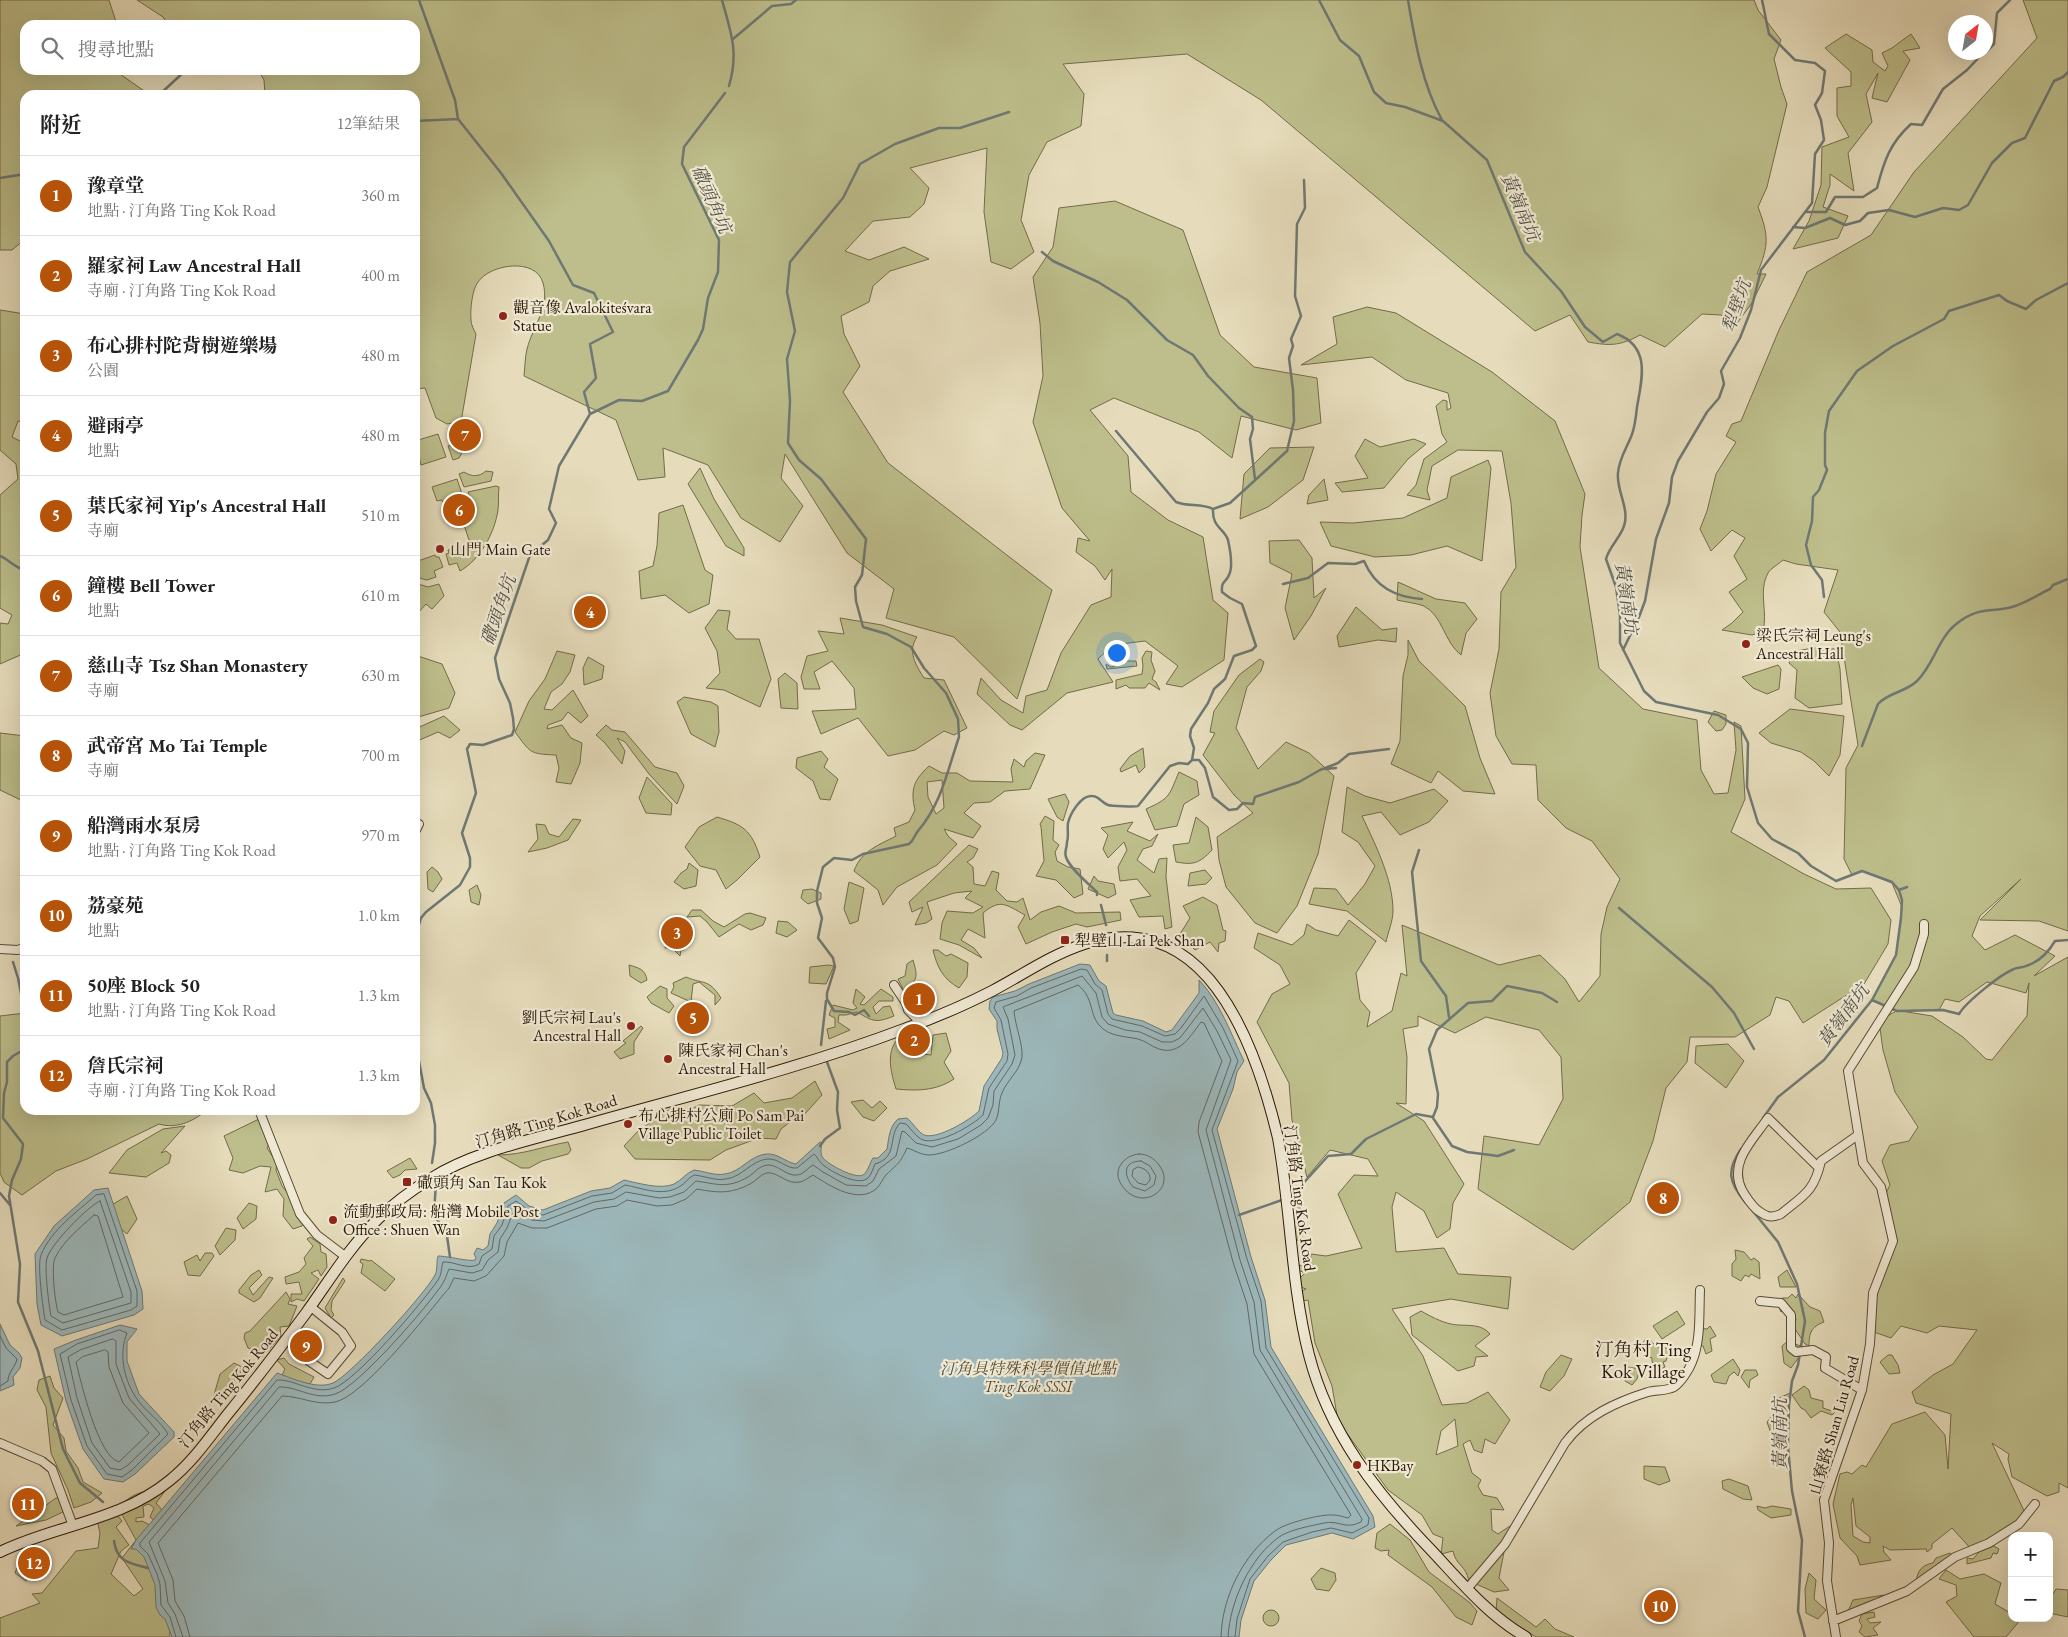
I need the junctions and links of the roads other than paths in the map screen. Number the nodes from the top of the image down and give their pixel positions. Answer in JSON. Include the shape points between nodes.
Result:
{"nodes":[{"id":1,"x":1924,"y":924,"type":"dead end"},
{"id":2,"x":0,"y":949,"type":"edge"},
{"id":3,"x":20,"y":949,"type":"edge"},
{"id":4,"x":894,"y":985,"type":"dead end"},
{"id":5,"x":921,"y":1023,"type":"junction"},
{"id":6,"x":921,"y":1037,"type":"dead end"},
{"id":7,"x":261,"y":1115,"type":"edge"},
{"id":8,"x":1858,"y":1135,"type":"junction"},
{"id":9,"x":1819,"y":1168,"type":"junction"},
{"id":10,"x":346,"y":1257,"type":"junction"},
{"id":11,"x":1700,"y":1290,"type":"dead end"},
{"id":12,"x":1760,"y":1301,"type":"dead end"},
{"id":13,"x":310,"y":1307,"type":"junction"},
{"id":14,"x":309,"y":1361,"type":"dead end"},
{"id":15,"x":1862,"y":1390,"type":"junction"},
{"id":16,"x":0,"y":1443,"type":"edge"},
{"id":17,"x":2035,"y":1504,"type":"dead end"},
{"id":18,"x":73,"y":1526,"type":"junction"},
{"id":19,"x":0,"y":1552,"type":"edge"},
{"id":20,"x":1468,"y":1589,"type":"junction"},
{"id":21,"x":1833,"y":1621,"type":"junction"},
{"id":22,"x":1526,"y":1637,"type":"edge"},
{"id":23,"x":1836,"y":1637,"type":"edge"}],
"edges":[{"from":1,"to":8,"type":"street","name":"山寮路 Shan Liu Road","via":[[1914,967],[1848,1071]]},
{"from":2,"to":3,"type":"street"},
{"from":4,"to":5,"type":"street","via":[[908,1010]]},
{"from":5,"to":6,"type":"street"},
{"from":5,"to":10,"type":"main road","name":"汀角路 Ting Kok Road","via":[[827,1057],[541,1136],[464,1162],[431,1178],[402,1198],[381,1216]]},
{"from":5,"to":20,"type":"main road","name":"汀角路 Ting Kok Road","via":[[969,1002],[1066,950],[1103,938],[1151,941],[1177,952],[1197,967],[1213,984],[1251,1050],[1272,1112],[1283,1164],[1302,1320],[1309,1356],[1323,1397],[1342,1440],[1378,1492]]},
{"from":7,"to":10,"type":"street","via":[[300,1214],[317,1235]]},
{"from":8,"to":9,"type":"street","via":[[1821,1161]]},
{"from":8,"to":15,"type":"street","name":"山寮路 Shan Liu Road","via":[[1863,1163],[1881,1187],[1893,1241],[1873,1293],[1870,1344]]},
{"from":9,"to":9,"type":"street","via":[[1768,1118],[1740,1158],[1737,1170],[1741,1187],[1753,1206],[1774,1217],[1813,1187]]},
{"from":10,"to":13,"type":"main road","name":"汀角路 Ting Kok Road"},
{"from":11,"to":20,"type":"street","via":[[1695,1350],[1686,1374],[1674,1387],[1648,1392],[1598,1412],[1576,1429],[1505,1544]]},
{"from":12,"to":15,"type":"street","via":[[1781,1303],[1791,1315],[1791,1348],[1796,1352],[1813,1350],[1826,1357],[1825,1368]]},
{"from":13,"to":14,"type":"street","via":[[342,1332],[352,1346],[328,1374]]},
{"from":13,"to":18,"type":"main road","name":"汀角路 Ting Kok Road","via":[[204,1445],[177,1474],[152,1494],[124,1509]]},
{"from":15,"to":21,"type":"street","name":"山寮路 Shan Liu Road","via":[[1824,1500],[1829,1543],[1827,1581]]},
{"from":16,"to":18,"type":"street","via":[[42,1461],[52,1469]]},
{"from":17,"to":21,"type":"street","via":[[2019,1524],[1989,1543],[1955,1557],[1907,1591]]},
{"from":18,"to":19,"type":"main road","name":"汀角路 Ting Kok Road"},
{"from":20,"to":22,"type":"main road","name":"汀角路 Ting Kok Road","via":[[1498,1618]]},
{"from":21,"to":23,"type":"street","name":"山寮路 Shan Liu Road"}]}
